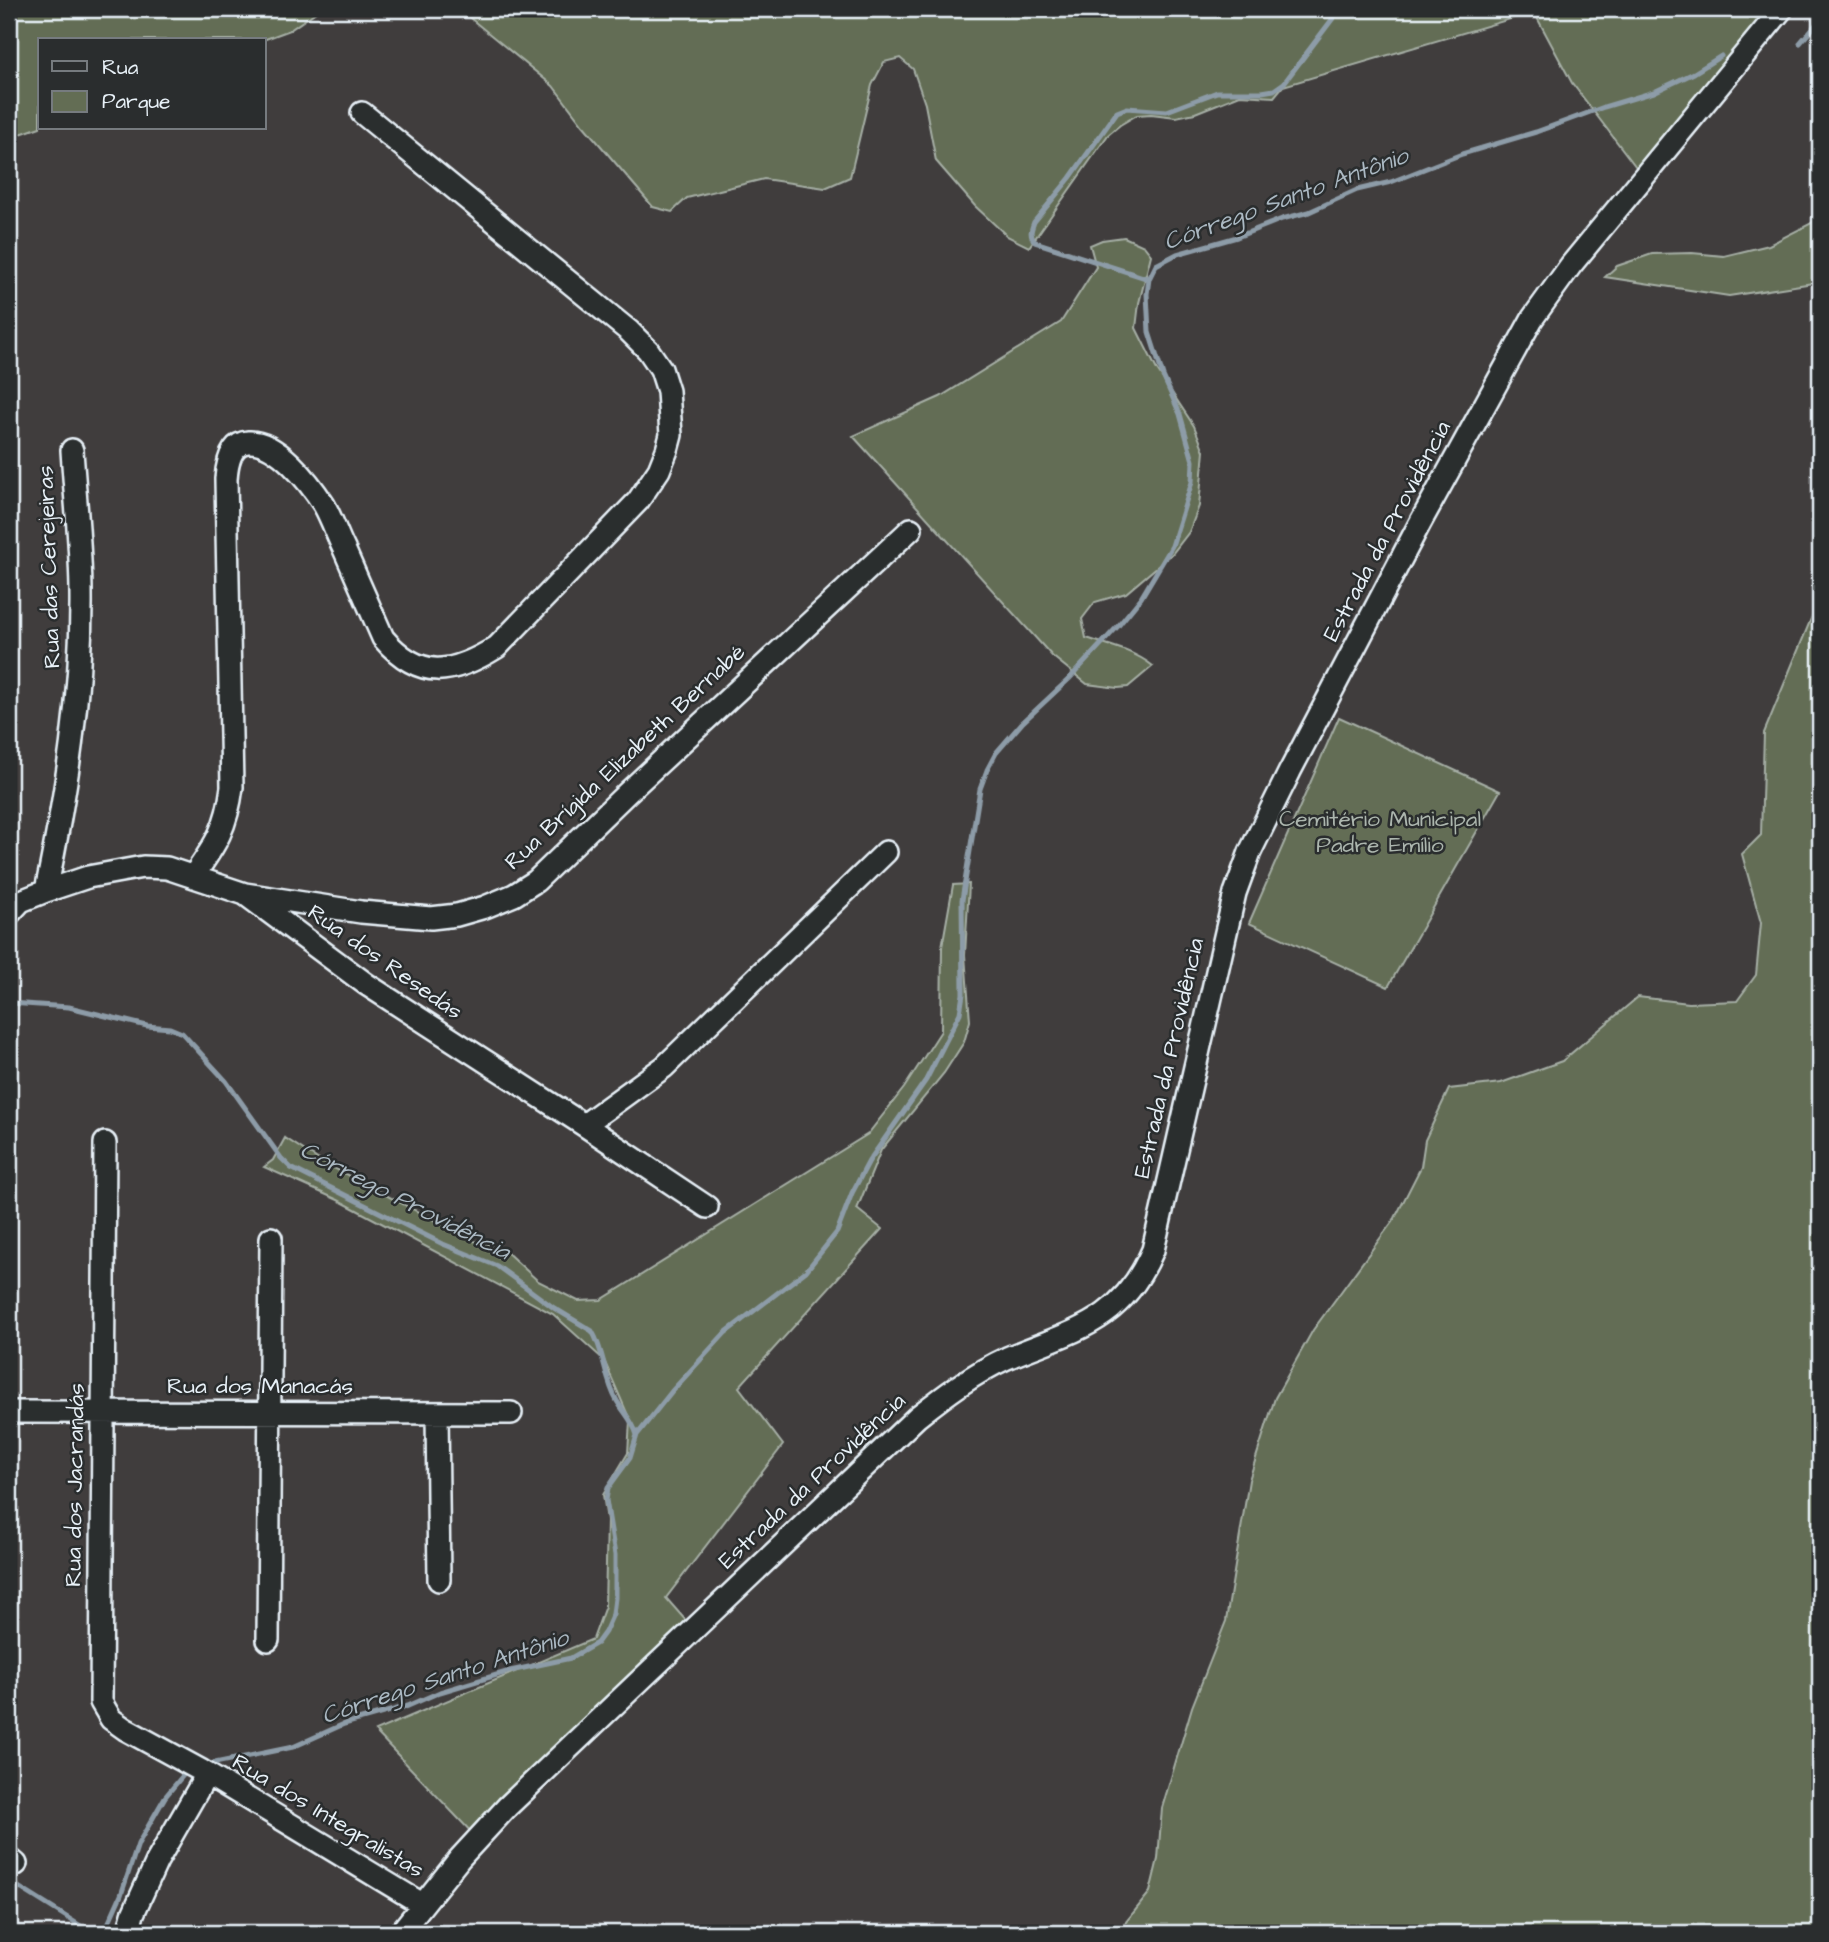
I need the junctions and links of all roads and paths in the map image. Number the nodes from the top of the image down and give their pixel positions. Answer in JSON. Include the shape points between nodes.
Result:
{"nodes":[{"id":1,"x":1782,"y":9,"type":"edge"},
{"id":2,"x":362,"y":113,"type":"dead end"},
{"id":3,"x":72,"y":450,"type":"dead end"},
{"id":4,"x":911,"y":529,"type":"dead end"},
{"id":5,"x":886,"y":852,"type":"dead end"},
{"id":6,"x":194,"y":875,"type":"junction"},
{"id":7,"x":46,"y":891,"type":"junction"},
{"id":8,"x":245,"y":894,"type":"junction"},
{"id":9,"x":9,"y":914,"type":"edge"},
{"id":10,"x":584,"y":1125,"type":"junction"},
{"id":11,"x":105,"y":1143,"type":"dead end"},
{"id":12,"x":706,"y":1206,"type":"dead end"},
{"id":13,"x":271,"y":1238,"type":"dead end"},
{"id":14,"x":9,"y":1412,"type":"edge"},
{"id":15,"x":102,"y":1413,"type":"junction"},
{"id":16,"x":269,"y":1413,"type":"junction"},
{"id":17,"x":438,"y":1413,"type":"junction"},
{"id":18,"x":511,"y":1413,"type":"dead end"},
{"id":19,"x":439,"y":1580,"type":"dead end"},
{"id":20,"x":268,"y":1640,"type":"dead end"},
{"id":21,"x":198,"y":1769,"type":"junction"},
{"id":22,"x":422,"y":1904,"type":"junction"},
{"id":23,"x":128,"y":1933,"type":"edge"},
{"id":24,"x":400,"y":1933,"type":"edge"}],
"edges":[{"from":1,"to":22,"type":"street","name":"Estrada da Providência","via":[[1532,319],[1290,771],[1234,893],[1153,1250],[1134,1287],[1097,1320],[976,1375],[917,1417],[507,1807]]},
{"from":2,"to":6,"type":"street","via":[[648,350],[668,391],[671,435],[659,470],[639,501],[496,647],[473,662],[430,670],[396,653],[383,638],[324,506],[300,473],[265,445],[244,442],[236,447],[227,464],[226,479],[232,787],[219,839]]},
{"from":3,"to":7,"type":"street","name":"Rua das Cerejeiras","via":[[81,593],[78,694]]},
{"from":4,"to":8,"type":"street","name":"Rua Brígida Elizabeth Bernabé","via":[[536,881],[514,895],[457,915],[431,918]]},
{"from":5,"to":10,"type":"street","via":[[664,1067]]},
{"from":6,"to":7,"type":"street","name":"Rua dos Resedás","via":[[143,867],[88,877]]},
{"from":6,"to":8,"type":"street","name":"Rua dos Resedás"},
{"from":7,"to":9,"type":"street","name":"Rua dos Resedás","via":[[21,901]]},
{"from":8,"to":10,"type":"street","name":"Rua dos Resedás","via":[[366,984]]},
{"from":10,"to":12,"type":"street","name":"Rua dos Resedás"},
{"from":11,"to":15,"type":"street","name":"Rua dos Jacrandás"},
{"from":13,"to":16,"type":"street"},
{"from":14,"to":15,"type":"street","name":"Rua dos Manacás"},
{"from":15,"to":16,"type":"street","name":"Rua dos Manacás"},
{"from":15,"to":21,"type":"street","name":"Rua dos Jacrandás","via":[[101,1702],[105,1712],[125,1729]]},
{"from":16,"to":17,"type":"street","name":"Rua dos Manacás"},
{"from":16,"to":20,"type":"street"},
{"from":17,"to":18,"type":"street","name":"Rua dos Manacás"},
{"from":17,"to":19,"type":"street"},
{"from":21,"to":22,"type":"street","name":"Rua dos Integralistas"},
{"from":21,"to":23,"type":"street"},
{"from":22,"to":24,"type":"street","name":"Estrada da Providência"}]}
